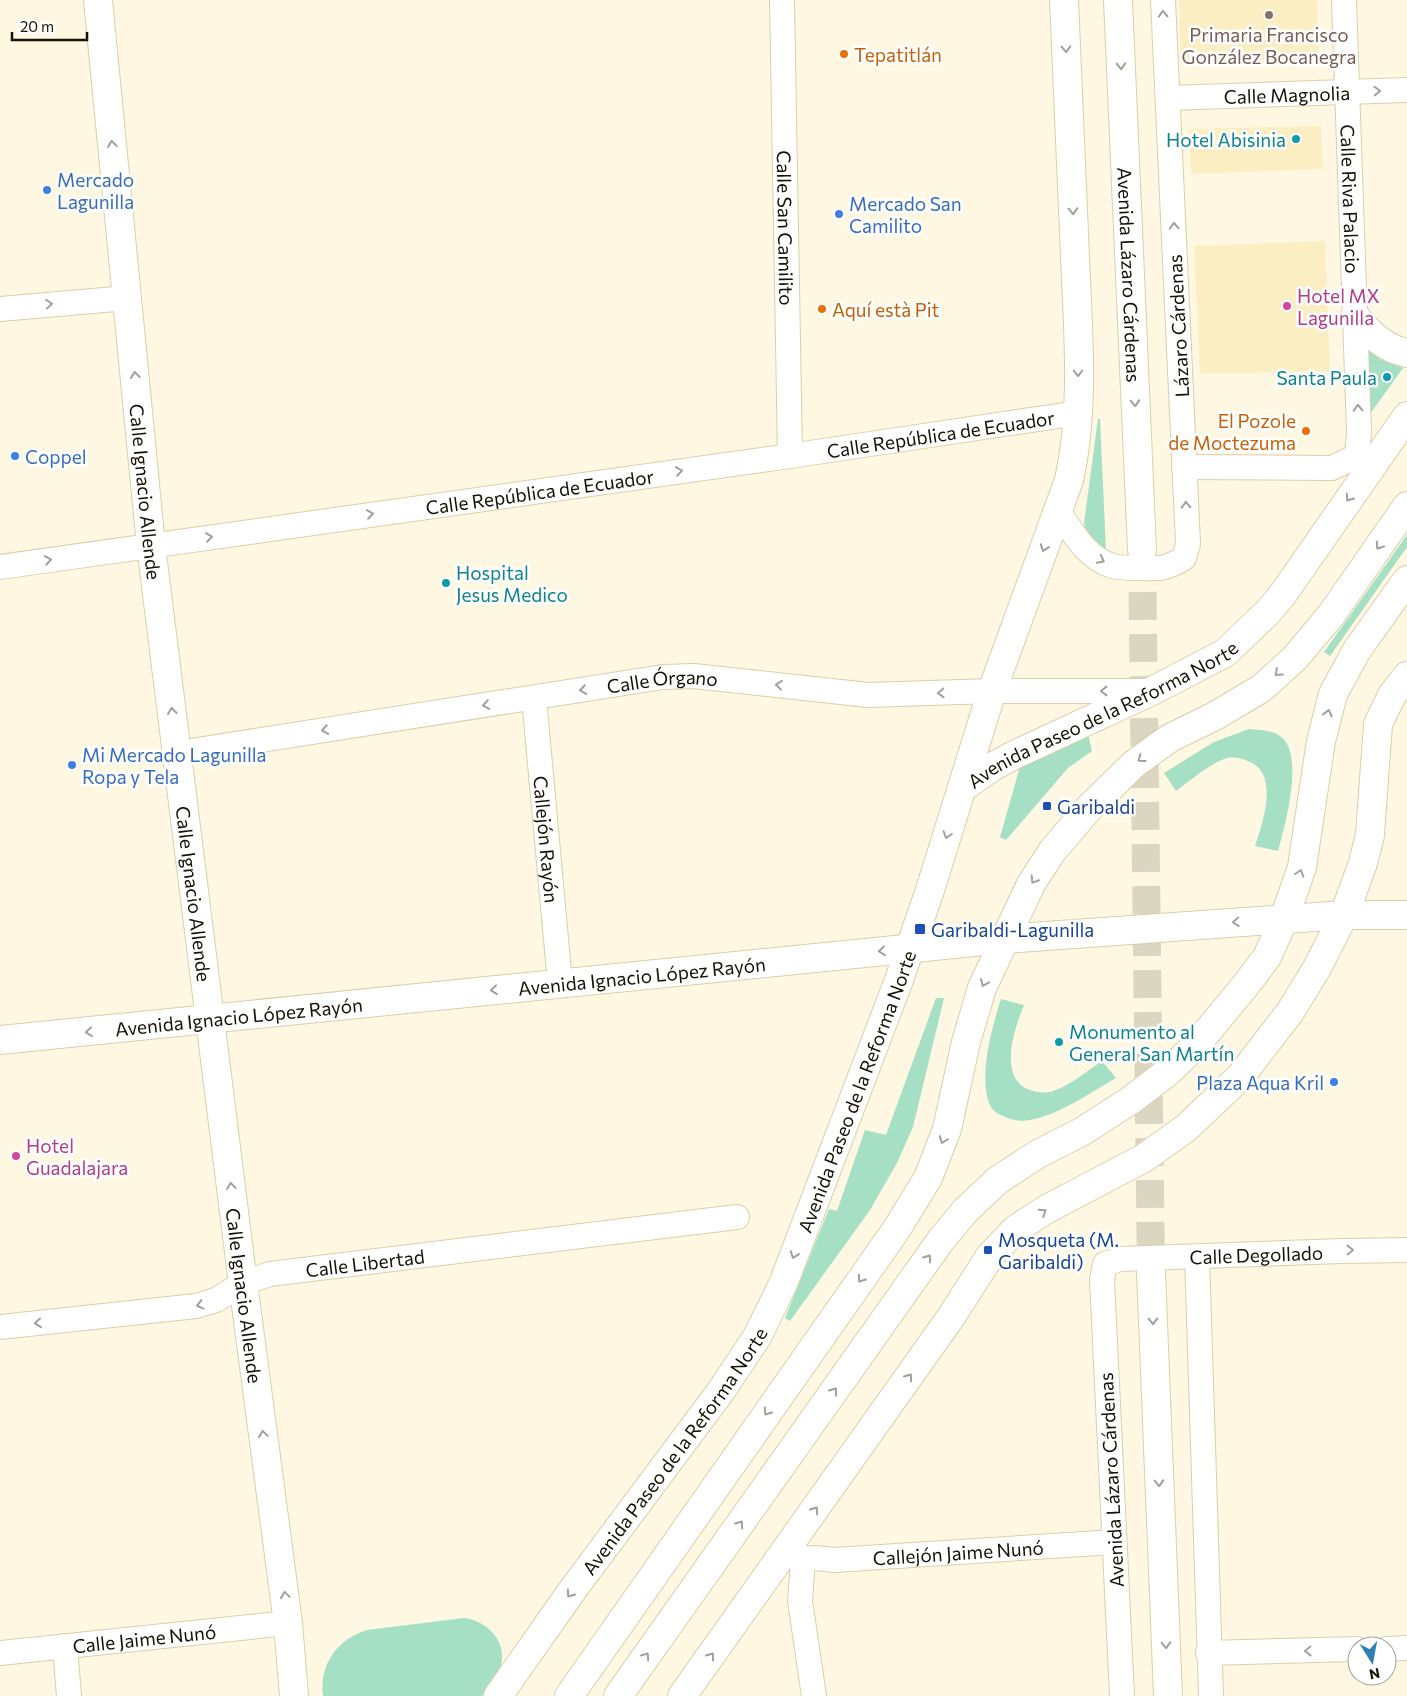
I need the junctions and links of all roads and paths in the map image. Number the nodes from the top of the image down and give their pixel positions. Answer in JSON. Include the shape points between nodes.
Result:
{"nodes":[{"id":1,"x":98,"y":0,"type":"edge"},
{"id":2,"x":782,"y":0,"type":"edge"},
{"id":3,"x":1064,"y":0,"type":"edge"},
{"id":4,"x":1118,"y":0,"type":"edge"},
{"id":5,"x":1163,"y":0,"type":"edge"},
{"id":6,"x":1344,"y":0,"type":"edge"},
{"id":7,"x":1407,"y":90,"type":"edge"},
{"id":8,"x":1348,"y":92,"type":"junction"},
{"id":9,"x":1168,"y":98,"type":"junction"},
{"id":10,"x":127,"y":298,"type":"junction"},
{"id":11,"x":0,"y":309,"type":"edge"},
{"id":12,"x":1355,"y":316,"type":"junction"},
{"id":13,"x":1407,"y":353,"type":"edge"},
{"id":14,"x":1078,"y":413,"type":"junction"},
{"id":15,"x":1407,"y":416,"type":"edge"},
{"id":16,"x":790,"y":456,"type":"junction"},
{"id":17,"x":1364,"y":461,"type":"junction"},
{"id":18,"x":1184,"y":467,"type":"junction"},
{"id":19,"x":1407,"y":506,"type":"edge"},
{"id":20,"x":1058,"y":511,"type":"junction"},
{"id":21,"x":151,"y":546,"type":"junction"},
{"id":22,"x":1142,"y":550,"type":"tunnel mouth"},
{"id":23,"x":0,"y":567,"type":"edge"},
{"id":24,"x":1407,"y":580,"type":"edge"},
{"id":25,"x":1407,"y":676,"type":"edge"},
{"id":26,"x":992,"y":691,"type":"junction"},
{"id":27,"x":1152,"y":691,"type":"junction"},
{"id":28,"x":534,"y":698,"type":"junction"},
{"id":29,"x":178,"y":753,"type":"junction"},
{"id":30,"x":962,"y":788,"type":"junction"},
{"id":31,"x":1407,"y":915,"type":"edge"},
{"id":32,"x":1344,"y":916,"type":"junction"},
{"id":33,"x":1284,"y":919,"type":"junction"},
{"id":34,"x":1004,"y":938,"type":"junction"},
{"id":35,"x":910,"y":948,"type":"junction"},
{"id":36,"x":560,"y":983,"type":"junction"},
{"id":37,"x":210,"y":1020,"type":"junction"},
{"id":38,"x":0,"y":1040,"type":"edge"},
{"id":39,"x":737,"y":1217,"type":"dead end"},
{"id":40,"x":1407,"y":1250,"type":"edge"},
{"id":41,"x":1197,"y":1257,"type":"junction"},
{"id":42,"x":1105,"y":1264,"type":"joint"},
{"id":43,"x":1151,"y":1272,"type":"tunnel mouth"},
{"id":44,"x":243,"y":1283,"type":"junction"},
{"id":45,"x":0,"y":1327,"type":"edge"},
{"id":46,"x":1114,"y":1542,"type":"junction"},
{"id":47,"x":797,"y":1552,"type":"junction"},
{"id":48,"x":288,"y":1623,"type":"junction"},
{"id":49,"x":65,"y":1646,"type":"junction"},
{"id":50,"x":1347,"y":1650,"type":"edge"},
{"id":51,"x":0,"y":1653,"type":"edge"},
{"id":52,"x":1208,"y":1653,"type":"junction"},
{"id":53,"x":69,"y":1696,"type":"edge"},
{"id":54,"x":294,"y":1696,"type":"edge"},
{"id":55,"x":498,"y":1696,"type":"edge"},
{"id":56,"x":569,"y":1696,"type":"edge"},
{"id":57,"x":618,"y":1696,"type":"edge"},
{"id":58,"x":682,"y":1696,"type":"edge"},
{"id":59,"x":814,"y":1696,"type":"edge"},
{"id":60,"x":1122,"y":1696,"type":"edge"},
{"id":61,"x":1168,"y":1696,"type":"edge"},
{"id":62,"x":1210,"y":1696,"type":"edge"}],
"edges":[{"from":10,"to":1,"type":"street","name":"Calle Ignacio Allende","one_way":true},
{"from":2,"to":16,"type":"street","name":"Calle San Camilito"},
{"from":3,"to":14,"type":"street","one_way":true,"via":[[1078,320]]},
{"from":4,"to":22,"type":"street","name":"Avenida Lázaro Cárdenas","one_way":true},
{"from":9,"to":5,"type":"street","name":"Lázaro Cárdenas","one_way":true},
{"from":6,"to":8,"type":"street","name":"Calle Riva Palacio"},
{"from":8,"to":7,"type":"street","name":"Calle Magnolia","one_way":true},
{"from":8,"to":9,"type":"street","name":"Calle Magnolia"},
{"from":8,"to":12,"type":"street","name":"Calle Riva Palacio"},
{"from":18,"to":9,"type":"street","name":"Lázaro Cárdenas","one_way":true},
{"from":11,"to":10,"type":"street","one_way":true},
{"from":21,"to":10,"type":"street","name":"Calle Ignacio Allende","one_way":true},
{"from":12,"to":13,"type":"street","via":[[1378,340]]},
{"from":17,"to":12,"type":"street","name":"Calle Riva Palacio","one_way":true,"via":[[1359,432]]},
{"from":14,"to":16,"type":"street","name":"Calle República de Ecuador"},
{"from":14,"to":20,"type":"street","via":[[1076,449]]},
{"from":15,"to":17,"type":"street","name":"Avenida Paseo de la Reforma Norte"},
{"from":21,"to":16,"type":"street","name":"Calle República de Ecuador","one_way":true},
{"from":17,"to":18,"type":"street","via":[[1332,468]]},
{"from":17,"to":27,"type":"street","name":"Avenida Paseo de la Reforma Norte","one_way":true,"via":[[1283,594],[1268,612],[1225,653]]},
{"from":20,"to":18,"type":"street","name":"Lázaro Cárdenas","one_way":true,"via":[[1096,559],[1113,566],[1159,570],[1173,566],[1184,558],[1188,544]]},
{"from":19,"to":34,"type":"street","one_way":true,"via":[[1331,614],[1295,658],[1262,688],[1170,738],[1134,764],[1090,806],[1053,850],[1031,884]]},
{"from":20,"to":26,"type":"street","one_way":true},
{"from":23,"to":21,"type":"street","name":"Calle República de Ecuador","one_way":true},
{"from":29,"to":21,"type":"street","name":"Calle Ignacio Allende","one_way":true},
{"from":33,"to":24,"type":"street","one_way":true,"via":[[1302,867],[1321,741],[1333,694],[1358,650]]},
{"from":25,"to":32,"type":"street","via":[[1392,695],[1378,724],[1370,835]]},
{"from":27,"to":26,"type":"street","name":"Calle Órgano","one_way":true},
{"from":26,"to":28,"type":"street","name":"Calle Órgano","one_way":true,"via":[[868,695],[694,676],[663,677]]},
{"from":26,"to":30,"type":"street"},
{"from":27,"to":30,"type":"street","name":"Avenida Paseo de la Reforma Norte","via":[[1014,755]]},
{"from":28,"to":29,"type":"street","name":"Calle Órgano","one_way":true},
{"from":28,"to":36,"type":"street","name":"Callejón Rayón"},
{"from":29,"to":37,"type":"street","name":"Calle Ignacio Allende"},
{"from":30,"to":35,"type":"street","name":"Avenida Paseo de la Reforma Norte","one_way":true},
{"from":31,"to":32,"type":"street","name":"Avenida Ignacio López Rayón"},
{"from":32,"to":33,"type":"street","name":"Avenida Ignacio López Rayón"},
{"from":47,"to":32,"type":"street","one_way":true,"via":[[990,1256],[1016,1230],[1047,1209],[1144,1158],[1186,1128],[1240,1077],[1290,1012]]},
{"from":33,"to":34,"type":"street","name":"Avenida Ignacio López Rayón","one_way":true},
{"from":57,"to":33,"type":"street","one_way":true,"via":[[941,1240],[966,1210],[998,1180],[1131,1100],[1169,1071],[1197,1044],[1267,957]]},
{"from":34,"to":35,"type":"street","name":"Avenida Ignacio López Rayón"},
{"from":34,"to":56,"type":"street","one_way":true,"via":[[982,988],[966,1042],[947,1129],[928,1178],[896,1230]]},
{"from":35,"to":36,"type":"street","name":"Avenida Ignacio López Rayón","one_way":true},
{"from":35,"to":55,"type":"street","name":"Avenida Paseo de la Reforma Norte","one_way":true,"via":[[783,1284],[757,1337]]},
{"from":36,"to":37,"type":"street","name":"Avenida Ignacio López Rayón","one_way":true},
{"from":37,"to":38,"type":"street","name":"Avenida Ignacio López Rayón","one_way":true},
{"from":44,"to":37,"type":"street","name":"Calle Ignacio Allende","one_way":true},
{"from":39,"to":44,"type":"street","name":"Calle Libertad","via":[[270,1274]]},
{"from":41,"to":40,"type":"street","name":"Calle Degollado","one_way":true},
{"from":41,"to":42,"type":"street","name":"Calle Degollado","via":[[1120,1259]]},
{"from":41,"to":52,"type":"street"},
{"from":42,"to":46,"type":"street","name":"Avenida Lázaro Cárdenas","via":[[1102,1280]]},
{"from":43,"to":61,"type":"street","one_way":true},
{"from":44,"to":45,"type":"street","name":"Calle Libertad","one_way":true,"via":[[216,1300],[196,1306]]},
{"from":48,"to":44,"type":"street","name":"Calle Ignacio Allende","one_way":true},
{"from":46,"to":47,"type":"street","name":"Callejón Jaime Nunó","via":[[834,1560]]},
{"from":46,"to":60,"type":"street","name":"Avenida Lázaro Cárdenas"},
{"from":58,"to":47,"type":"street","one_way":true},
{"from":47,"to":59,"type":"street","via":[[800,1601]]},
{"from":48,"to":49,"type":"street","name":"Calle Jaime Nunó"},
{"from":48,"to":54,"type":"street","name":"Calle Ignacio Allende"},
{"from":49,"to":51,"type":"street","name":"Calle Jaime Nunó"},
{"from":49,"to":53,"type":"street"},
{"from":50,"to":52,"type":"street","one_way":true},
{"from":52,"to":62,"type":"street"}]}
